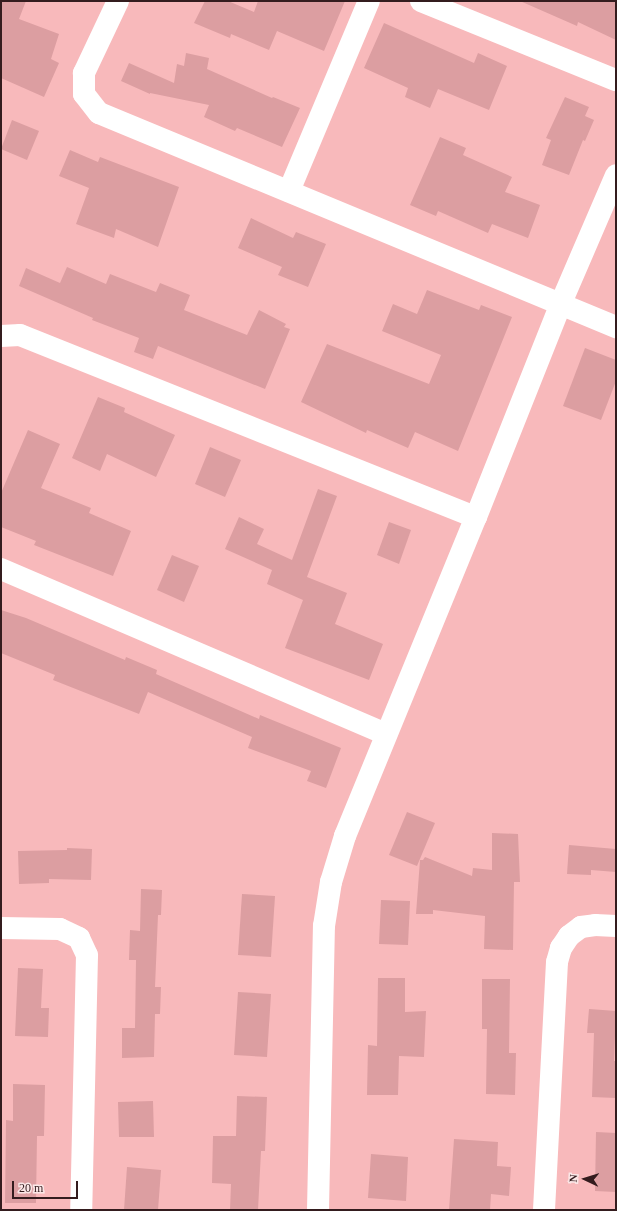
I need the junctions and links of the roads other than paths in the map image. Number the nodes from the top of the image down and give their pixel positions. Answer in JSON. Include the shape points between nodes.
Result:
{"nodes":[{"id":1,"x":118,"y":1,"type":"edge"},
{"id":2,"x":369,"y":1,"type":"edge"},
{"id":3,"x":421,"y":1,"type":"edge"},
{"id":4,"x":616,"y":80,"type":"edge"},
{"id":5,"x":616,"y":175,"type":"edge"},
{"id":6,"x":289,"y":191,"type":"junction"},
{"id":7,"x":561,"y":303,"type":"junction"},
{"id":8,"x":616,"y":327,"type":"edge"},
{"id":9,"x":1,"y":336,"type":"edge"},
{"id":10,"x":476,"y":517,"type":"junction"},
{"id":11,"x":1,"y":569,"type":"edge"},
{"id":12,"x":386,"y":734,"type":"junction"},
{"id":13,"x":616,"y":926,"type":"edge"},
{"id":14,"x":1,"y":928,"type":"edge"},
{"id":15,"x":81,"y":1210,"type":"edge"},
{"id":16,"x":318,"y":1210,"type":"edge"},
{"id":17,"x":544,"y":1210,"type":"edge"}],
"edges":[{"from":1,"to":6,"type":"street","via":[[84,73],[84,94],[99,113]]},
{"from":2,"to":6,"type":"street"},
{"from":3,"to":4,"type":"street"},
{"from":5,"to":7,"type":"street"},
{"from":6,"to":7,"type":"street"},
{"from":7,"to":8,"type":"street"},
{"from":7,"to":10,"type":"street"},
{"from":9,"to":10,"type":"street","via":[[20,335]]},
{"from":10,"to":12,"type":"street"},
{"from":11,"to":12,"type":"street"},
{"from":12,"to":16,"type":"street","via":[[345,836],[331,882],[324,926]]},
{"from":13,"to":17,"type":"street","via":[[595,925],[581,928],[569,936],[560,948],[557,962]]},
{"from":14,"to":15,"type":"street","via":[[60,929],[79,938],[87,955]]}]}
